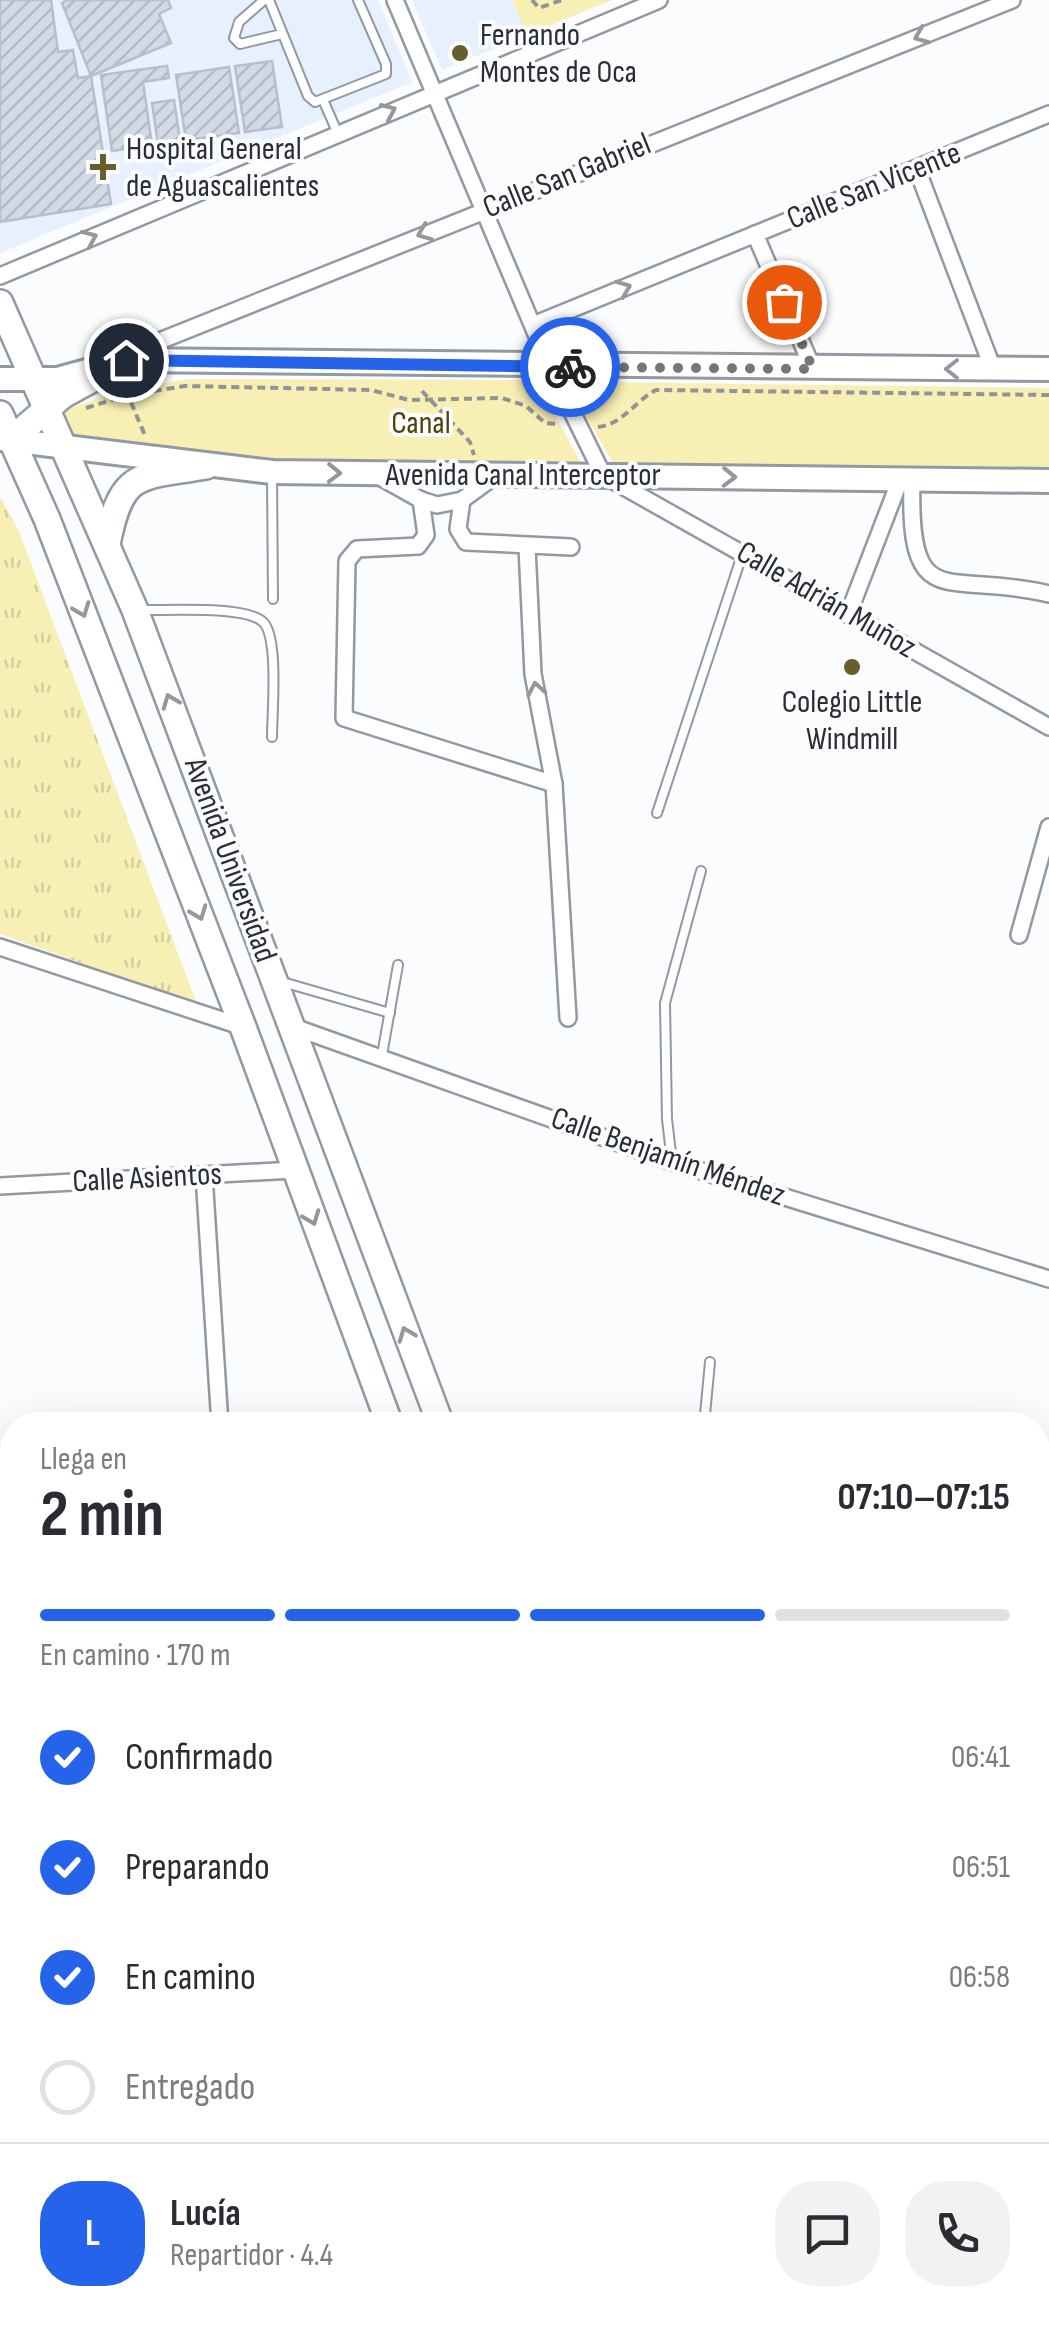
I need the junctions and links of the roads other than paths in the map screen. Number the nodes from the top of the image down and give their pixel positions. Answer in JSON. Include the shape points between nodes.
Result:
{"nodes":[{"id":1,"x":266,"y":0,"type":"edge"},
{"id":2,"x":358,"y":0,"type":"edge"},
{"id":3,"x":396,"y":0,"type":"edge"},
{"id":4,"x":659,"y":0,"type":"edge"},
{"id":5,"x":1012,"y":0,"type":"edge"},
{"id":6,"x":282,"y":34,"type":"junction"},
{"id":7,"x":434,"y":91,"type":"junction"},
{"id":8,"x":324,"y":102,"type":"junction"},
{"id":9,"x":1049,"y":114,"type":"edge"},
{"id":10,"x":338,"y":134,"type":"junction"},
{"id":11,"x":917,"y":168,"type":"junction"},
{"id":12,"x":484,"y":209,"type":"junction"},
{"id":13,"x":756,"y":234,"type":"junction"},
{"id":14,"x":0,"y":276,"type":"edge"},
{"id":15,"x":0,"y":303,"type":"edge"},
{"id":16,"x":533,"y":325,"type":"junction"},
{"id":17,"x":126,"y":360,"type":"junction"},
{"id":18,"x":550,"y":367,"type":"junction"},
{"id":19,"x":813,"y":369,"type":"junction"},
{"id":20,"x":993,"y":369,"type":"junction"},
{"id":21,"x":1049,"y":369,"type":"edge"},
{"id":22,"x":0,"y":379,"type":"edge"},
{"id":23,"x":35,"y":381,"type":"junction"},
{"id":24,"x":58,"y":410,"type":"junction"},
{"id":25,"x":0,"y":414,"type":"edge"},
{"id":26,"x":6,"y":439,"type":"edge"},
{"id":27,"x":63,"y":446,"type":"junction"},
{"id":28,"x":0,"y":466,"type":"edge"},
{"id":29,"x":206,"y":466,"type":"junction"},
{"id":30,"x":272,"y":472,"type":"junction"},
{"id":31,"x":374,"y":474,"type":"junction"},
{"id":32,"x":603,"y":475,"type":"junction"},
{"id":33,"x":495,"y":476,"type":"junction"},
{"id":34,"x":906,"y":480,"type":"junction"},
{"id":35,"x":1049,"y":481,"type":"edge"},
{"id":36,"x":421,"y":500,"type":"junction"},
{"id":37,"x":462,"y":500,"type":"junction"},
{"id":38,"x":47,"y":519,"type":"junction"},
{"id":39,"x":108,"y":544,"type":"junction"},
{"id":40,"x":571,"y":546,"type":"dead end"},
{"id":41,"x":526,"y":547,"type":"junction"},
{"id":42,"x":743,"y":552,"type":"junction"},
{"id":43,"x":1049,"y":594,"type":"edge"},
{"id":44,"x":273,"y":599,"type":"dead end"},
{"id":45,"x":135,"y":610,"type":"junction"},
{"id":46,"x":848,"y":615,"type":"junction"},
{"id":47,"x":1049,"y":727,"type":"edge"},
{"id":48,"x":272,"y":737,"type":"dead end"},
{"id":49,"x":554,"y":784,"type":"junction"},
{"id":50,"x":657,"y":813,"type":"dead end"},
{"id":51,"x":1049,"y":827,"type":"edge"},
{"id":52,"x":701,"y":872,"type":"dead end"},
{"id":53,"x":1018,"y":934,"type":"dead end"},
{"id":54,"x":0,"y":947,"type":"edge"},
{"id":55,"x":398,"y":965,"type":"dead end"},
{"id":56,"x":274,"y":980,"type":"junction"},
{"id":57,"x":390,"y":1013,"type":"junction"},
{"id":58,"x":568,"y":1018,"type":"dead end"},
{"id":59,"x":290,"y":1026,"type":"junction"},
{"id":60,"x":244,"y":1027,"type":"junction"},
{"id":61,"x":382,"y":1056,"type":"junction"},
{"id":62,"x":672,"y":1162,"type":"junction"},
{"id":63,"x":294,"y":1170,"type":"junction"},
{"id":64,"x":204,"y":1175,"type":"junction"},
{"id":65,"x":0,"y":1186,"type":"edge"},
{"id":66,"x":1049,"y":1279,"type":"edge"},
{"id":67,"x":710,"y":1362,"type":"dead end"},
{"id":68,"x":219,"y":1412,"type":"edge"},
{"id":69,"x":385,"y":1412,"type":"edge"},
{"id":70,"x":436,"y":1412,"type":"edge"},
{"id":71,"x":705,"y":1412,"type":"edge"}],
"edges":[{"from":1,"to":6,"type":"lane"},
{"from":1,"to":6,"type":"lane","via":[[239,22],[234,38],[250,44]]},
{"from":2,"to":8,"type":"lane","via":[[386,74]]},
{"from":3,"to":7,"type":"street"},
{"from":4,"to":7,"type":"street"},
{"from":5,"to":12,"type":"street","name":"Calle San Gabriel","one_way":true},
{"from":6,"to":8,"type":"lane","via":[[308,96]]},
{"from":10,"to":7,"type":"street","one_way":true},
{"from":7,"to":12,"type":"street"},
{"from":8,"to":10,"type":"lane"},
{"from":9,"to":11,"type":"street","name":"Calle San Vicente"},
{"from":14,"to":10,"type":"street","one_way":true},
{"from":11,"to":13,"type":"street","name":"Calle San Vicente"},
{"from":11,"to":20,"type":"street"},
{"from":12,"to":16,"type":"street"},
{"from":12,"to":17,"type":"street","name":"Calle San Gabriel","one_way":true},
{"from":16,"to":13,"type":"street","name":"Calle San Vicente","one_way":true},
{"from":13,"to":19,"type":"street"},
{"from":15,"to":23,"type":"main road","name":"Avenida Universidad"},
{"from":16,"to":18,"type":"street"},
{"from":17,"to":18,"type":"street"},
{"from":17,"to":23,"type":"street"},
{"from":17,"to":24,"type":"main road"},
{"from":18,"to":19,"type":"street"},
{"from":18,"to":32,"type":"street"},
{"from":20,"to":19,"type":"street","one_way":true},
{"from":20,"to":21,"type":"street"},
{"from":22,"to":23,"type":"street"},
{"from":23,"to":24,"type":"main road","name":"Avenida Universidad"},
{"from":24,"to":26,"type":"main road"},
{"from":24,"to":27,"type":"main road","name":"Avenida Universidad"},
{"from":25,"to":26,"type":"main road","name":"Avenida Universidad"},
{"from":26,"to":27,"type":"street","name":"Avenida Canal Interceptor"},
{"from":26,"to":38,"type":"main road","name":"Avenida Universidad"},
{"from":27,"to":29,"type":"street","name":"Avenida Canal Interceptor"},
{"from":27,"to":39,"type":"main road","name":"Avenida Universidad"},
{"from":28,"to":38,"type":"main road"},
{"from":29,"to":30,"type":"street","name":"Avenida Canal Interceptor"},
{"from":29,"to":39,"type":"main road","via":[[127,486],[115,503]]},
{"from":30,"to":31,"type":"street","name":"Avenida Canal Interceptor","one_way":true},
{"from":30,"to":44,"type":"lane"},
{"from":31,"to":33,"type":"street","name":"Avenida Canal Interceptor"},
{"from":31,"to":36,"type":"street"},
{"from":32,"to":33,"type":"street","name":"Avenida Canal Interceptor"},
{"from":32,"to":34,"type":"street","name":"Avenida Canal Interceptor","one_way":true},
{"from":32,"to":42,"type":"street","name":"Calle Adrián Muñoz"},
{"from":33,"to":37,"type":"street"},
{"from":34,"to":35,"type":"street","name":"Avenida Canal Interceptor"},
{"from":34,"to":43,"type":"street","via":[[924,572],[943,582]]},
{"from":34,"to":46,"type":"street"},
{"from":36,"to":37,"type":"street"},
{"from":36,"to":49,"type":"street","via":[[423,544],[366,546],[348,561],[344,718]]},
{"from":37,"to":41,"type":"street","via":[[458,529],[466,542]]},
{"from":38,"to":60,"type":"main road","name":"Avenida Universidad","one_way":true},
{"from":39,"to":45,"type":"main road","name":"Avenida Universidad"},
{"from":40,"to":41,"type":"street"},
{"from":49,"to":41,"type":"street","one_way":true,"via":[[533,674]]},
{"from":42,"to":46,"type":"street","name":"Calle Adrián Muñoz"},
{"from":42,"to":50,"type":"lane"},
{"from":45,"to":48,"type":"lane","via":[[242,613],[263,621],[272,638]]},
{"from":56,"to":45,"type":"main road","name":"Avenida Universidad","one_way":true},
{"from":46,"to":47,"type":"street","name":"Calle Adrián Muñoz"},
{"from":49,"to":58,"type":"street"},
{"from":51,"to":53,"type":"street"},
{"from":52,"to":62,"type":"lane","via":[[665,1004]]},
{"from":54,"to":60,"type":"street"},
{"from":55,"to":57,"type":"lane"},
{"from":56,"to":57,"type":"lane"},
{"from":56,"to":59,"type":"main road","name":"Avenida Universidad"},
{"from":57,"to":61,"type":"lane"},
{"from":59,"to":61,"type":"street","name":"Calle Benjamín Méndez"},
{"from":70,"to":59,"type":"main road","name":"Avenida Universidad","one_way":true},
{"from":60,"to":63,"type":"main road","name":"Avenida Universidad"},
{"from":61,"to":62,"type":"street","name":"Calle Benjamín Méndez"},
{"from":62,"to":66,"type":"street","name":"Calle Benjamín Méndez"},
{"from":63,"to":64,"type":"street","name":"Calle Asientos"},
{"from":63,"to":69,"type":"main road","name":"Avenida Universidad","one_way":true},
{"from":64,"to":65,"type":"street","name":"Calle Asientos"},
{"from":64,"to":68,"type":"street"},
{"from":67,"to":71,"type":"lane"}]}
